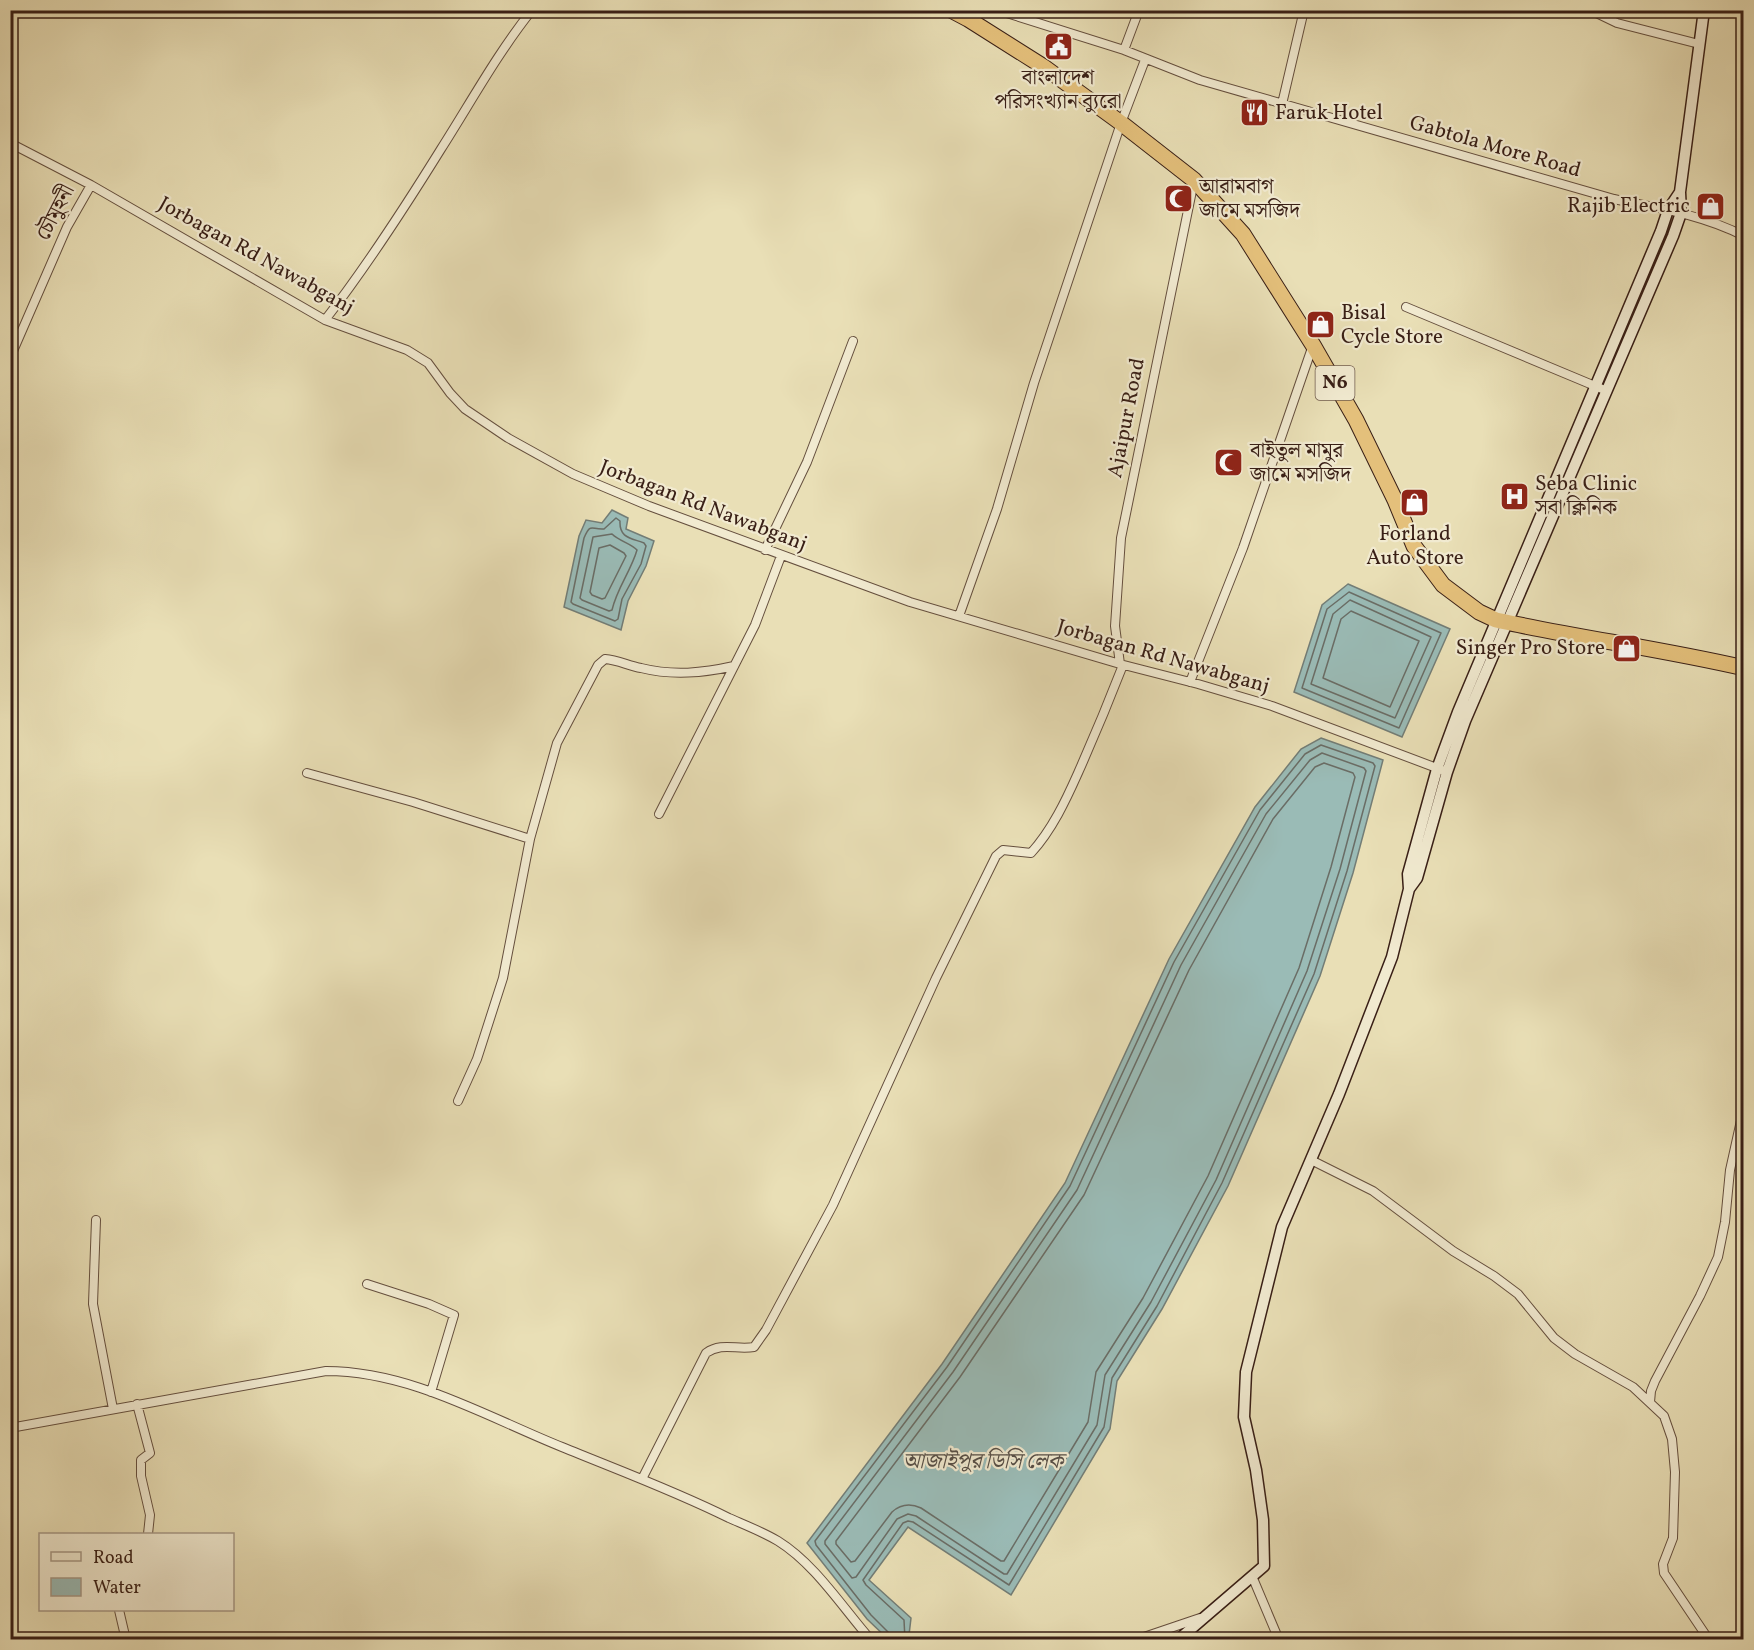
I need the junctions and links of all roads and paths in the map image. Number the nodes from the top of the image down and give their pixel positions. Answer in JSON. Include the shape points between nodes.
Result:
{"nodes":[{"id":1,"x":532,"y":10,"type":"edge"},
{"id":2,"x":951,"y":10,"type":"edge"},
{"id":3,"x":997,"y":10,"type":"edge"},
{"id":4,"x":1139,"y":10,"type":"edge"},
{"id":5,"x":1304,"y":10,"type":"edge"},
{"id":6,"x":1590,"y":10,"type":"edge"},
{"id":7,"x":1704,"y":10,"type":"edge"},
{"id":8,"x":1699,"y":44,"type":"junction"},
{"id":9,"x":1124,"y":50,"type":"junction"},
{"id":10,"x":1145,"y":60,"type":"junction"},
{"id":11,"x":1282,"y":104,"type":"junction"},
{"id":12,"x":1121,"y":123,"type":"junction"},
{"id":13,"x":10,"y":143,"type":"edge"},
{"id":14,"x":1194,"y":180,"type":"junction"},
{"id":15,"x":91,"y":185,"type":"junction"},
{"id":16,"x":1680,"y":192,"type":"junction"},
{"id":17,"x":1668,"y":210,"type":"junction"},
{"id":18,"x":1681,"y":213,"type":"junction"},
{"id":19,"x":1743,"y":236,"type":"edge"},
{"id":20,"x":1406,"y":307,"type":"dead end"},
{"id":21,"x":325,"y":320,"type":"junction"},
{"id":22,"x":853,"y":341,"type":"dead end"},
{"id":23,"x":1313,"y":345,"type":"junction"},
{"id":24,"x":10,"y":358,"type":"edge"},
{"id":25,"x":1595,"y":387,"type":"junction"},
{"id":26,"x":1607,"y":391,"type":"junction"},
{"id":27,"x":1561,"y":465,"type":"junction"},
{"id":28,"x":1573,"y":470,"type":"junction"},
{"id":29,"x":765,"y":550,"type":"junction"},
{"id":30,"x":781,"y":556,"type":"junction"},
{"id":31,"x":959,"y":616,"type":"junction"},
{"id":32,"x":1502,"y":621,"type":"junction"},
{"id":33,"x":1122,"y":665,"type":"junction"},
{"id":34,"x":734,"y":666,"type":"junction"},
{"id":35,"x":1743,"y":668,"type":"edge"},
{"id":36,"x":1190,"y":682,"type":"junction"},
{"id":37,"x":1442,"y":770,"type":"junction"},
{"id":38,"x":307,"y":773,"type":"dead end"},
{"id":39,"x":659,"y":814,"type":"dead end"},
{"id":40,"x":530,"y":839,"type":"junction"},
{"id":41,"x":458,"y":1101,"type":"dead end"},
{"id":42,"x":1743,"y":1107,"type":"edge"},
{"id":43,"x":1311,"y":1160,"type":"junction"},
{"id":44,"x":96,"y":1220,"type":"dead end"},
{"id":45,"x":367,"y":1284,"type":"dead end"},
{"id":46,"x":431,"y":1392,"type":"junction"},
{"id":47,"x":1650,"y":1402,"type":"junction"},
{"id":48,"x":137,"y":1404,"type":"junction"},
{"id":49,"x":113,"y":1409,"type":"junction"},
{"id":50,"x":10,"y":1428,"type":"edge"},
{"id":51,"x":642,"y":1479,"type":"junction"},
{"id":52,"x":147,"y":1533,"type":"edge"},
{"id":53,"x":1252,"y":1576,"type":"junction"},
{"id":54,"x":119,"y":1611,"type":"edge"},
{"id":55,"x":1204,"y":1617,"type":"junction"},
{"id":56,"x":126,"y":1640,"type":"edge"},
{"id":57,"x":871,"y":1640,"type":"edge"},
{"id":58,"x":1135,"y":1640,"type":"edge"},
{"id":59,"x":1178,"y":1640,"type":"edge"},
{"id":60,"x":1279,"y":1640,"type":"edge"},
{"id":61,"x":1709,"y":1640,"type":"edge"}],
"edges":[{"from":1,"to":21,"type":"street","via":[[351,287]]},
{"from":2,"to":12,"type":"highway","number":"N6","via":[[1044,67]]},
{"from":3,"to":9,"type":"street","name":"Gabtola More Road"},
{"from":4,"to":9,"type":"street"},
{"from":5,"to":11,"type":"street"},
{"from":6,"to":8,"type":"street","via":[[1617,23]]},
{"from":7,"to":8,"type":"street"},
{"from":8,"to":16,"type":"street"},
{"from":9,"to":10,"type":"street","name":"Gabtola More Road"},
{"from":10,"to":11,"type":"street","name":"Gabtola More Road"},
{"from":10,"to":12,"type":"street"},
{"from":11,"to":17,"type":"street","name":"Gabtola More Road","via":[[1614,199]]},
{"from":12,"to":14,"type":"highway","number":"N6"},
{"from":12,"to":31,"type":"street","via":[[1034,382],[997,510]]},
{"from":13,"to":15,"type":"street","name":"Jorbagan Rd Nawabganj"},
{"from":14,"to":23,"type":"highway","number":"N6","via":[[1243,234]]},
{"from":14,"to":33,"type":"street","name":"Ajaipur Road","via":[[1121,538],[1115,626]]},
{"from":15,"to":21,"type":"street","name":"Jorbagan Rd Nawabganj"},
{"from":15,"to":24,"type":"street","name":"চৌমুহনী","via":[[67,227]]},
{"from":16,"to":17,"type":"street"},
{"from":16,"to":18,"type":"street"},
{"from":17,"to":18,"type":"street","name":"Gabtola More Road"},
{"from":17,"to":25,"type":"street"},
{"from":18,"to":19,"type":"street","name":"Gabtola More Road"},
{"from":18,"to":26,"type":"street"},
{"from":20,"to":25,"type":"street"},
{"from":21,"to":29,"type":"street","name":"Jorbagan Rd Nawabganj","via":[[407,350],[428,363],[465,409],[573,474]]},
{"from":22,"to":29,"type":"street","via":[[807,462]]},
{"from":23,"to":32,"type":"highway","number":"N6","via":[[1356,420],[1414,546],[1443,585],[1479,612]]},
{"from":23,"to":36,"type":"street","via":[[1243,548]]},
{"from":25,"to":26,"type":"street"},
{"from":25,"to":27,"type":"street"},
{"from":26,"to":28,"type":"street"},
{"from":27,"to":28,"type":"street"},
{"from":27,"to":32,"type":"street"},
{"from":28,"to":32,"type":"street"},
{"from":29,"to":30,"type":"street","name":"Jorbagan Rd Nawabganj"},
{"from":30,"to":31,"type":"street","name":"Jorbagan Rd Nawabganj"},
{"from":30,"to":34,"type":"street","via":[[755,625]]},
{"from":31,"to":33,"type":"street","name":"Jorbagan Rd Nawabganj"},
{"from":32,"to":35,"type":"highway","number":"N6"},
{"from":32,"to":37,"type":"street","via":[[1465,721]]},
{"from":33,"to":36,"type":"street","name":"Jorbagan Rd Nawabganj"},
{"from":33,"to":51,"type":"street","via":[[1063,806],[1038,845],[1032,852],[1003,850],[996,856],[833,1205],[766,1330],[754,1347],[716,1346],[706,1353]]},
{"from":34,"to":39,"type":"street"},
{"from":34,"to":40,"type":"street","via":[[707,673],[678,674],[605,659],[598,665],[557,743]]},
{"from":36,"to":37,"type":"street","name":"Jorbagan Rd Nawabganj","via":[[1272,706]]},
{"from":37,"to":43,"type":"street","via":[[1417,878],[1409,889],[1392,957]]},
{"from":38,"to":40,"type":"street"},
{"from":40,"to":41,"type":"street","via":[[503,978],[477,1059]]},
{"from":42,"to":47,"type":"street","via":[[1718,1257],[1655,1381]]},
{"from":43,"to":47,"type":"street","via":[[1373,1191],[1453,1251],[1494,1276],[1518,1294],[1554,1338]]},
{"from":43,"to":53,"type":"street","via":[[1282,1227],[1246,1372],[1244,1417],[1263,1520],[1264,1566]]},
{"from":44,"to":49,"type":"street","via":[[93,1304]]},
{"from":45,"to":46,"type":"street","via":[[454,1315]]},
{"from":46,"to":48,"type":"street","via":[[374,1375],[327,1371]]},
{"from":46,"to":51,"type":"street"},
{"from":47,"to":61,"type":"street","via":[[1664,1416],[1672,1439],[1675,1472],[1673,1538],[1663,1563],[1664,1573]]},
{"from":48,"to":49,"type":"street"},
{"from":48,"to":52,"type":"street","via":[[150,1453],[141,1460],[150,1515]]},
{"from":49,"to":50,"type":"street"},
{"from":51,"to":57,"type":"street","via":[[777,1541],[807,1562]]},
{"from":53,"to":55,"type":"street"},
{"from":53,"to":60,"type":"street"},
{"from":54,"to":56,"type":"street"},
{"from":55,"to":58,"type":"street"},
{"from":55,"to":59,"type":"street"}]}
